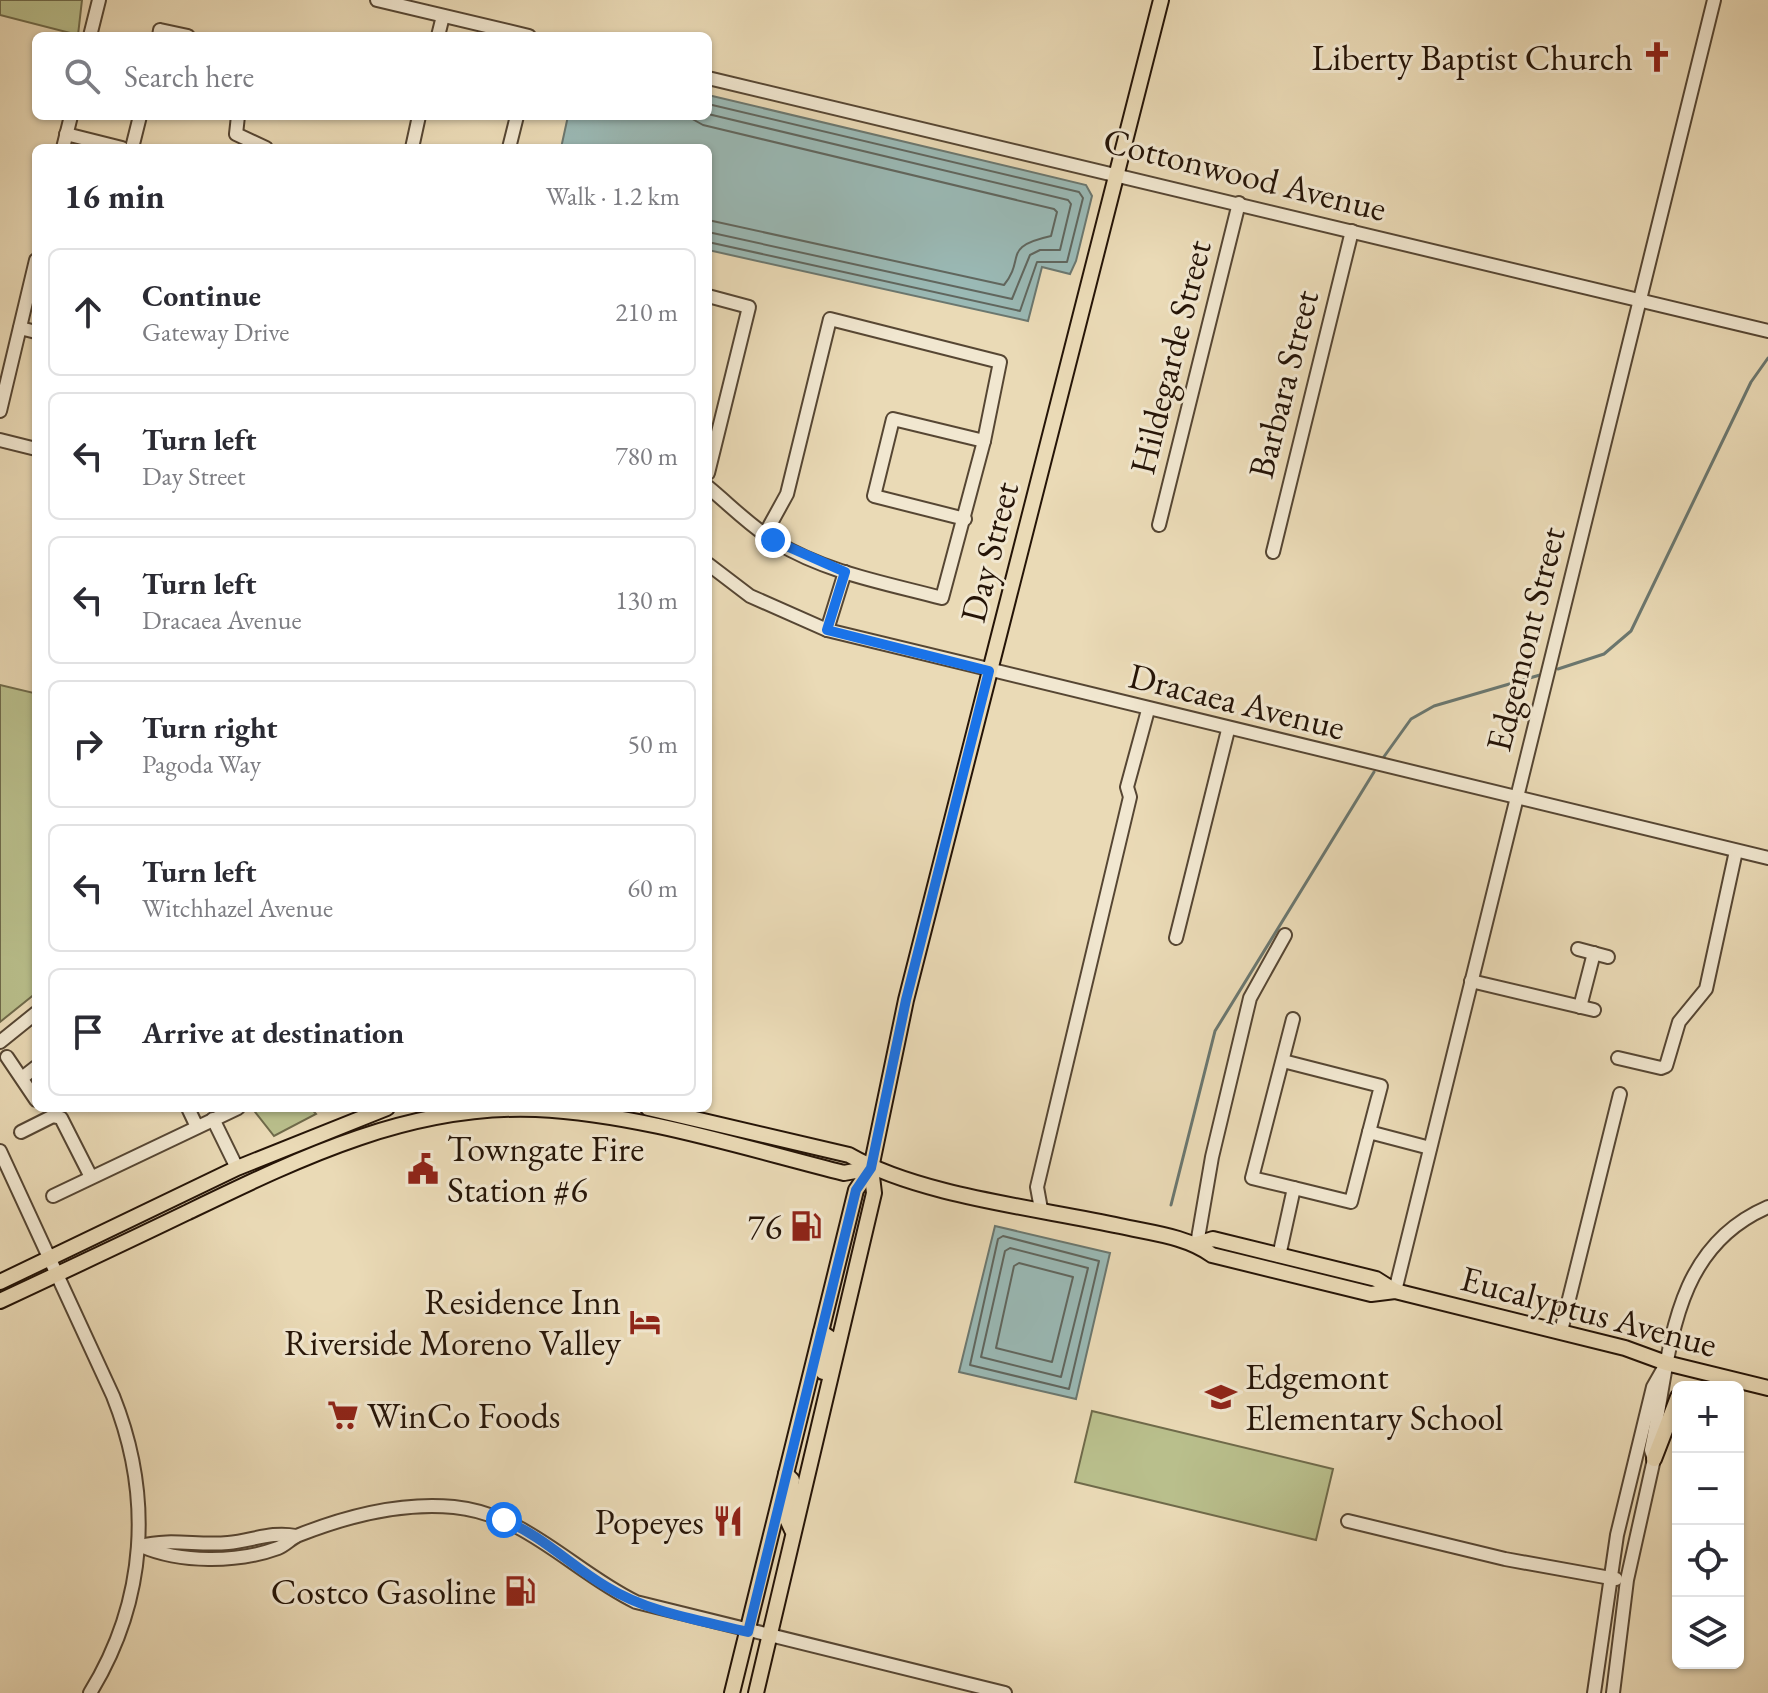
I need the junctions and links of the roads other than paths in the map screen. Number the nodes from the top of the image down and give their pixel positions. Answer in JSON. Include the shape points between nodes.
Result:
{"nodes":[{"id":1,"x":99,"y":0,"type":"edge"},
{"id":2,"x":377,"y":0,"type":"edge"},
{"id":3,"x":1161,"y":0,"type":"edge"},
{"id":4,"x":1714,"y":0,"type":"edge"},
{"id":5,"x":443,"y":16,"type":"junction"},
{"id":6,"x":91,"y":32,"type":"edge"},
{"id":7,"x":439,"y":32,"type":"edge"},
{"id":8,"x":512,"y":32,"type":"edge"},
{"id":9,"x":712,"y":79,"type":"edge"},
{"id":10,"x":70,"y":120,"type":"edge"},
{"id":11,"x":139,"y":120,"type":"edge"},
{"id":12,"x":238,"y":120,"type":"edge"},
{"id":13,"x":418,"y":120,"type":"edge"},
{"id":14,"x":516,"y":120,"type":"edge"},
{"id":15,"x":66,"y":134,"type":"junction"},
{"id":16,"x":64,"y":144,"type":"edge"},
{"id":17,"x":106,"y":144,"type":"edge"},
{"id":18,"x":133,"y":144,"type":"edge"},
{"id":19,"x":257,"y":144,"type":"edge"},
{"id":20,"x":413,"y":144,"type":"edge"},
{"id":21,"x":510,"y":144,"type":"edge"},
{"id":22,"x":1117,"y":173,"type":"junction"},
{"id":23,"x":1239,"y":203,"type":"junction"},
{"id":24,"x":1352,"y":231,"type":"junction"},
{"id":25,"x":32,"y":277,"type":"edge"},
{"id":26,"x":712,"y":297,"type":"edge"},
{"id":27,"x":1641,"y":300,"type":"junction"},
{"id":28,"x":20,"y":328,"type":"junction"},
{"id":29,"x":32,"y":331,"type":"edge"},
{"id":30,"x":1768,"y":331,"type":"edge"},
{"id":31,"x":0,"y":411,"type":"edge"},
{"id":32,"x":0,"y":440,"type":"edge"},
{"id":33,"x":984,"y":441,"type":"junction"},
{"id":34,"x":32,"y":448,"type":"edge"},
{"id":35,"x":712,"y":457,"type":"edge"},
{"id":36,"x":712,"y":490,"type":"edge"},
{"id":37,"x":965,"y":519,"type":"junction"},
{"id":38,"x":1159,"y":525,"type":"dead end"},
{"id":39,"x":765,"y":534,"type":"junction"},
{"id":40,"x":1273,"y":552,"type":"dead end"},
{"id":41,"x":712,"y":567,"type":"edge"},
{"id":42,"x":845,"y":572,"type":"junction"},
{"id":43,"x":827,"y":630,"type":"junction"},
{"id":44,"x":989,"y":671,"type":"junction"},
{"id":45,"x":1148,"y":710,"type":"junction"},
{"id":46,"x":1228,"y":730,"type":"junction"},
{"id":47,"x":1517,"y":799,"type":"junction"},
{"id":48,"x":1736,"y":851,"type":"junction"},
{"id":49,"x":1768,"y":858,"type":"edge"},
{"id":50,"x":1285,"y":935,"type":"dead end"},
{"id":51,"x":1176,"y":938,"type":"dead end"},
{"id":52,"x":1578,"y":949,"type":"dead end"},
{"id":53,"x":1594,"y":953,"type":"junction"},
{"id":54,"x":1608,"y":957,"type":"dead end"},
{"id":55,"x":1471,"y":981,"type":"junction"},
{"id":56,"x":1580,"y":1007,"type":"junction"},
{"id":57,"x":1594,"y":1010,"type":"dead end"},
{"id":58,"x":32,"y":1016,"type":"edge"},
{"id":59,"x":1293,"y":1019,"type":"dead end"},
{"id":60,"x":0,"y":1042,"type":"edge"},
{"id":61,"x":7,"y":1057,"type":"dead end"},
{"id":62,"x":1618,"y":1058,"type":"dead end"},
{"id":63,"x":1283,"y":1061,"type":"junction"},
{"id":64,"x":32,"y":1070,"type":"edge"},
{"id":65,"x":22,"y":1078,"type":"junction"},
{"id":66,"x":32,"y":1094,"type":"edge"},
{"id":67,"x":1620,"y":1094,"type":"dead end"},
{"id":68,"x":190,"y":1112,"type":"edge"},
{"id":69,"x":229,"y":1112,"type":"edge"},
{"id":70,"x":376,"y":1112,"type":"edge"},
{"id":71,"x":453,"y":1112,"type":"edge"},
{"id":72,"x":561,"y":1112,"type":"edge"},
{"id":73,"x":666,"y":1112,"type":"edge"},
{"id":74,"x":44,"y":1113,"type":"edge"},
{"id":75,"x":426,"y":1113,"type":"edge"},
{"id":76,"x":605,"y":1117,"type":"junction"},
{"id":77,"x":694,"y":1118,"type":"junction"},
{"id":78,"x":213,"y":1119,"type":"junction"},
{"id":79,"x":197,"y":1127,"type":"junction"},
{"id":80,"x":21,"y":1132,"type":"dead end"},
{"id":81,"x":1369,"y":1132,"type":"junction"},
{"id":82,"x":312,"y":1136,"type":"junction"},
{"id":83,"x":703,"y":1138,"type":"junction"},
{"id":84,"x":791,"y":1142,"type":"junction"},
{"id":85,"x":1430,"y":1148,"type":"junction"},
{"id":86,"x":0,"y":1151,"type":"edge"},
{"id":87,"x":237,"y":1168,"type":"junction"},
{"id":88,"x":871,"y":1168,"type":"junction"},
{"id":89,"x":91,"y":1177,"type":"junction"},
{"id":90,"x":239,"y":1187,"type":"junction"},
{"id":91,"x":1294,"y":1188,"type":"junction"},
{"id":92,"x":53,"y":1196,"type":"dead end"},
{"id":93,"x":200,"y":1206,"type":"junction"},
{"id":94,"x":1768,"y":1207,"type":"edge"},
{"id":95,"x":1041,"y":1209,"type":"junction"},
{"id":96,"x":1197,"y":1244,"type":"junction"},
{"id":97,"x":1279,"y":1256,"type":"junction"},
{"id":98,"x":51,"y":1257,"type":"junction"},
{"id":99,"x":837,"y":1265,"type":"junction"},
{"id":100,"x":59,"y":1273,"type":"junction"},
{"id":101,"x":0,"y":1282,"type":"edge"},
{"id":102,"x":1395,"y":1291,"type":"junction"},
{"id":103,"x":0,"y":1301,"type":"edge"},
{"id":104,"x":844,"y":1321,"type":"junction"},
{"id":105,"x":1561,"y":1331,"type":"junction"},
{"id":106,"x":821,"y":1332,"type":"junction"},
{"id":107,"x":1666,"y":1363,"type":"junction"},
{"id":108,"x":1744,"y":1390,"type":"edge"},
{"id":109,"x":1768,"y":1390,"type":"edge"},
{"id":110,"x":824,"y":1400,"type":"junction"},
{"id":111,"x":1672,"y":1412,"type":"edge"},
{"id":112,"x":1654,"y":1459,"type":"junction"},
{"id":113,"x":786,"y":1474,"type":"junction"},
{"id":114,"x":1348,"y":1521,"type":"dead end"},
{"id":115,"x":793,"y":1534,"type":"junction"},
{"id":116,"x":141,"y":1546,"type":"junction"},
{"id":117,"x":1609,"y":1577,"type":"junction"},
{"id":118,"x":1627,"y":1580,"type":"junction"},
{"id":119,"x":748,"y":1632,"type":"junction"},
{"id":120,"x":770,"y":1637,"type":"junction"},
{"id":121,"x":90,"y":1693,"type":"edge"},
{"id":122,"x":732,"y":1693,"type":"edge"},
{"id":123,"x":756,"y":1693,"type":"edge"},
{"id":124,"x":1005,"y":1693,"type":"edge"},
{"id":125,"x":1594,"y":1693,"type":"edge"},
{"id":126,"x":1613,"y":1693,"type":"edge"}],
"edges":[{"from":1,"to":6,"type":"street"},
{"from":2,"to":5,"type":"street"},
{"from":3,"to":22,"type":"main road","name":"Day Street"},
{"from":4,"to":27,"type":"street","name":"Edgemont Street"},
{"from":5,"to":7,"type":"street"},
{"from":5,"to":8,"type":"street"},
{"from":9,"to":22,"type":"street","name":"Cottonwood Avenue"},
{"from":10,"to":15,"type":"street"},
{"from":11,"to":18,"type":"street"},
{"from":12,"to":19,"type":"street","via":[[236,134]]},
{"from":13,"to":20,"type":"street"},
{"from":14,"to":21,"type":"street"},
{"from":15,"to":16,"type":"street"},
{"from":15,"to":17,"type":"street"},
{"from":22,"to":23,"type":"street","name":"Cottonwood Avenue"},
{"from":22,"to":44,"type":"main road","name":"Day Street"},
{"from":23,"to":24,"type":"street","name":"Cottonwood Avenue"},
{"from":23,"to":38,"type":"street","name":"Hildegarde Street"},
{"from":24,"to":27,"type":"street","name":"Cottonwood Avenue"},
{"from":24,"to":40,"type":"street","name":"Barbara Street"},
{"from":25,"to":28,"type":"street"},
{"from":26,"to":35,"type":"street","via":[[749,307]]},
{"from":27,"to":30,"type":"street","name":"Cottonwood Avenue"},
{"from":27,"to":47,"type":"street","name":"Edgemont Street"},
{"from":28,"to":29,"type":"street"},
{"from":28,"to":31,"type":"street"},
{"from":32,"to":34,"type":"street"},
{"from":33,"to":37,"type":"street"},
{"from":33,"to":37,"type":"street","via":[[893,419],[874,496]]},
{"from":33,"to":39,"type":"street","via":[[1000,362],[830,319],[787,494]]},
{"from":36,"to":39,"type":"street"},
{"from":37,"to":42,"type":"street","via":[[942,598]]},
{"from":39,"to":42,"type":"street","via":[[799,555]]},
{"from":41,"to":43,"type":"street","name":"Dracaea Avenue","via":[[750,596]]},
{"from":42,"to":43,"type":"street"},
{"from":43,"to":44,"type":"street","name":"Dracaea Avenue"},
{"from":44,"to":45,"type":"street","name":"Dracaea Avenue"},
{"from":44,"to":88,"type":"main road","name":"Day Street","via":[[906,1000]]},
{"from":45,"to":46,"type":"street","name":"Dracaea Avenue"},
{"from":45,"to":95,"type":"street","via":[[1037,1187]]},
{"from":46,"to":47,"type":"street","name":"Dracaea Avenue"},
{"from":46,"to":51,"type":"street"},
{"from":47,"to":48,"type":"street","name":"Dracaea Avenue"},
{"from":47,"to":55,"type":"street","name":"Edgemont Street"},
{"from":48,"to":49,"type":"street","name":"Dracaea Avenue"},
{"from":48,"to":62,"type":"street","via":[[1706,989],[1679,1022],[1666,1066]]},
{"from":50,"to":96,"type":"street","via":[[1250,998]]},
{"from":52,"to":53,"type":"street"},
{"from":53,"to":54,"type":"street"},
{"from":53,"to":56,"type":"street"},
{"from":55,"to":56,"type":"street"},
{"from":55,"to":85,"type":"street","name":"Edgemont Street"},
{"from":56,"to":57,"type":"street"},
{"from":58,"to":60,"type":"street"},
{"from":59,"to":63,"type":"street"},
{"from":61,"to":65,"type":"street"},
{"from":63,"to":81,"type":"street","via":[[1381,1086]]},
{"from":63,"to":91,"type":"street","via":[[1252,1178]]},
{"from":64,"to":65,"type":"street"},
{"from":65,"to":66,"type":"street"},
{"from":67,"to":105,"type":"street"},
{"from":68,"to":79,"type":"street"},
{"from":69,"to":78,"type":"street"},
{"from":70,"to":82,"type":"main road"},
{"from":71,"to":75,"type":"main road","name":"Eucalyptus Avenue"},
{"from":72,"to":76,"type":"main road","name":"Eucalyptus Avenue"},
{"from":73,"to":77,"type":"main road","name":"Eucalyptus Avenue"},
{"from":74,"to":80,"type":"street"},
{"from":74,"to":89,"type":"street","via":[[61,1118]]},
{"from":75,"to":90,"type":"main road","name":"Eucalyptus Avenue"},
{"from":76,"to":77,"type":"main road","via":[[633,1114],[674,1123]]},
{"from":76,"to":83,"type":"main road","name":"Eucalyptus Avenue"},
{"from":77,"to":84,"type":"main road","name":"Eucalyptus Avenue"},
{"from":78,"to":79,"type":"street"},
{"from":78,"to":87,"type":"street"},
{"from":79,"to":89,"type":"street"},
{"from":81,"to":85,"type":"street"},
{"from":81,"to":91,"type":"street","via":[[1351,1202]]},
{"from":82,"to":87,"type":"main road"},
{"from":82,"to":90,"type":"main road","via":[[304,1147],[249,1175]]},
{"from":83,"to":84,"type":"main road","via":[[713,1132]]},
{"from":83,"to":88,"type":"main road","name":"Eucalyptus Avenue","via":[[844,1173]]},
{"from":84,"to":88,"type":"main road","name":"Eucalyptus Avenue","via":[[849,1155]]},
{"from":85,"to":102,"type":"street","name":"Edgemont Street"},
{"from":86,"to":98,"type":"street"},
{"from":87,"to":93,"type":"main road","via":[[235,1181],[200,1198]]},
{"from":87,"to":98,"type":"main road"},
{"from":88,"to":95,"type":"main road","name":"Eucalyptus Avenue"},
{"from":88,"to":99,"type":"main road","name":"Day Street","via":[[856,1190]]},
{"from":88,"to":104,"type":"main road","name":"Day Street","via":[[874,1193]]},
{"from":89,"to":92,"type":"street"},
{"from":90,"to":93,"type":"main road","name":"Eucalyptus Avenue"},
{"from":91,"to":97,"type":"street"},
{"from":93,"to":100,"type":"main road","name":"Eucalyptus Avenue"},
{"from":94,"to":107,"type":"street","via":[[1728,1229],[1693,1272]]},
{"from":95,"to":96,"type":"main road","name":"Eucalyptus Avenue"},
{"from":96,"to":97,"type":"main road","name":"Eucalyptus Avenue","via":[[1213,1239]]},
{"from":96,"to":102,"type":"main road","name":"Eucalyptus Avenue","via":[[1212,1255],[1286,1274],[1371,1294]]},
{"from":97,"to":102,"type":"main road","name":"Eucalyptus Avenue","via":[[1376,1279]]},
{"from":98,"to":100,"type":"street"},
{"from":98,"to":101,"type":"main road"},
{"from":99,"to":104,"type":"main road","via":[[842,1286],[835,1314]]},
{"from":99,"to":106,"type":"main road","name":"Day Street"},
{"from":100,"to":103,"type":"main road","name":"Eucalyptus Avenue"},
{"from":100,"to":116,"type":"street","via":[[126,1428],[140,1496]]},
{"from":102,"to":105,"type":"main road","name":"Eucalyptus Avenue"},
{"from":104,"to":110,"type":"main road","name":"Day Street"},
{"from":105,"to":107,"type":"main road","name":"Eucalyptus Avenue"},
{"from":106,"to":110,"type":"main road","via":[[830,1338]]},
{"from":106,"to":113,"type":"main road","name":"Day Street"},
{"from":107,"to":109,"type":"main road","name":"Eucalyptus Avenue"},
{"from":107,"to":112,"type":"street","via":[[1651,1450]]},
{"from":107,"to":117,"type":"street","via":[[1653,1387]]},
{"from":108,"to":109,"type":"main road"},
{"from":110,"to":115,"type":"main road","name":"Day Street"},
{"from":111,"to":112,"type":"main road"},
{"from":112,"to":118,"type":"street"},
{"from":113,"to":115,"type":"main road","via":[[792,1480],[787,1519]]},
{"from":113,"to":119,"type":"main road","name":"Day Street"},
{"from":114,"to":117,"type":"street","via":[[1505,1559]]},
{"from":115,"to":120,"type":"main road","name":"Day Street"},
{"from":116,"to":119,"type":"street","via":[[161,1555],[230,1557],[281,1547],[296,1536],[392,1508],[457,1507],[517,1525],[636,1602]]},
{"from":116,"to":121,"type":"street","via":[[130,1603],[107,1665]]},
{"from":117,"to":118,"type":"street"},
{"from":117,"to":125,"type":"street"},
{"from":118,"to":126,"type":"street"},
{"from":119,"to":120,"type":"street"},
{"from":119,"to":122,"type":"main road","name":"Day Street"},
{"from":120,"to":123,"type":"main road","name":"Day Street"},
{"from":120,"to":124,"type":"street"}]}
